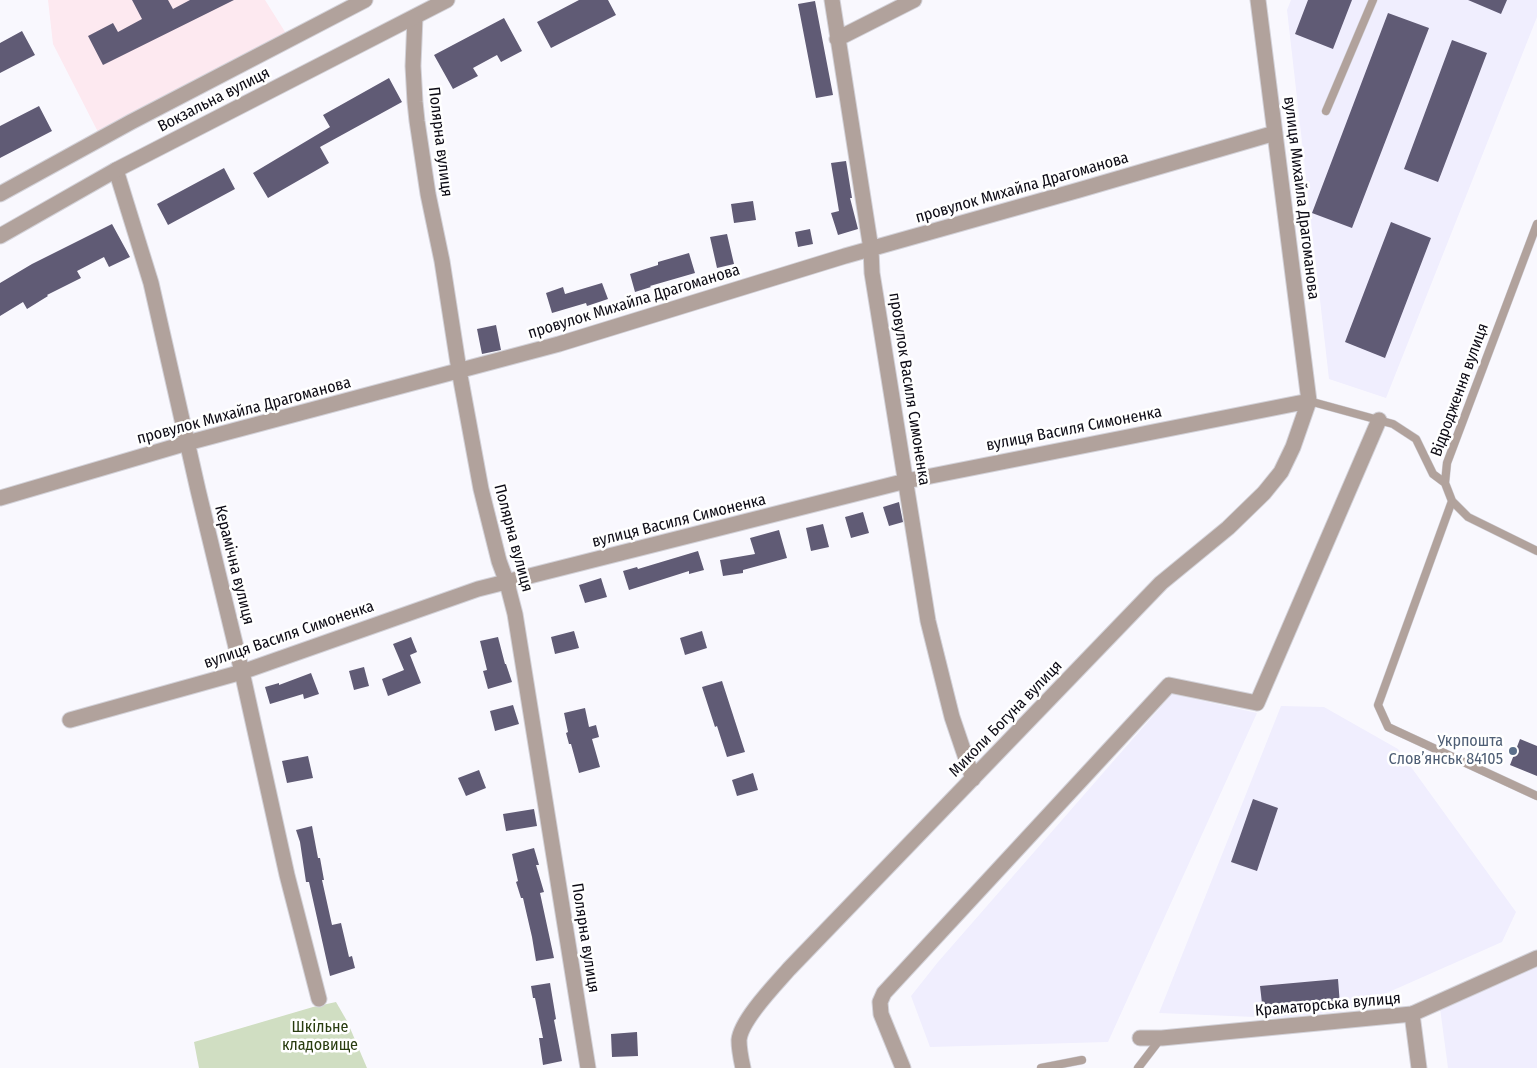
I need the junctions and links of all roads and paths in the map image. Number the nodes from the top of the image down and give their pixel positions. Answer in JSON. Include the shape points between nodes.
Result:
{"nodes":[{"id":1,"x":365,"y":0,"type":"edge"},
{"id":2,"x":447,"y":0,"type":"edge"},
{"id":3,"x":832,"y":0,"type":"edge"},
{"id":4,"x":914,"y":0,"type":"edge"},
{"id":5,"x":1258,"y":0,"type":"edge"},
{"id":6,"x":1373,"y":0,"type":"edge"},
{"id":7,"x":415,"y":16,"type":"junction"},
{"id":8,"x":837,"y":39,"type":"junction"},
{"id":9,"x":1326,"y":111,"type":"dead end"},
{"id":10,"x":1276,"y":133,"type":"junction"},
{"id":11,"x":116,"y":170,"type":"junction"},
{"id":12,"x":0,"y":194,"type":"edge"},
{"id":13,"x":1537,"y":224,"type":"edge"},
{"id":14,"x":0,"y":236,"type":"edge"},
{"id":15,"x":871,"y":249,"type":"junction"},
{"id":16,"x":459,"y":370,"type":"junction"},
{"id":17,"x":1308,"y":401,"type":"junction"},
{"id":18,"x":1379,"y":420,"type":"junction"},
{"id":19,"x":187,"y":443,"type":"junction"},
{"id":20,"x":906,"y":481,"type":"junction"},
{"id":21,"x":1445,"y":483,"type":"junction"},
{"id":22,"x":0,"y":498,"type":"edge"},
{"id":23,"x":1452,"y":501,"type":"junction"},
{"id":24,"x":1537,"y":551,"type":"edge"},
{"id":25,"x":507,"y":583,"type":"junction"},
{"id":26,"x":242,"y":672,"type":"junction"},
{"id":27,"x":70,"y":720,"type":"dead end"},
{"id":28,"x":973,"y":779,"type":"junction"},
{"id":29,"x":1537,"y":796,"type":"edge"},
{"id":30,"x":1536,"y":957,"type":"edge"},
{"id":31,"x":319,"y":999,"type":"dead end"},
{"id":32,"x":1412,"y":1014,"type":"junction"},
{"id":33,"x":1140,"y":1038,"type":"dead end"},
{"id":34,"x":1162,"y":1038,"type":"junction"},
{"id":35,"x":1082,"y":1060,"type":"dead end"},
{"id":36,"x":588,"y":1068,"type":"edge"},
{"id":37,"x":743,"y":1068,"type":"edge"},
{"id":38,"x":903,"y":1068,"type":"edge"},
{"id":39,"x":1040,"y":1068,"type":"edge"},
{"id":40,"x":1138,"y":1068,"type":"edge"},
{"id":41,"x":1419,"y":1068,"type":"edge"}],
"edges":[{"from":1,"to":12,"type":"street","name":"Вокзальна вулиця"},
{"from":2,"to":7,"type":"street","name":"Вокзальна вулиця"},
{"from":3,"to":8,"type":"street","name":"провулок Василя Симоненка"},
{"from":4,"to":8,"type":"street"},
{"from":5,"to":10,"type":"street","name":"вулиця Михайла Драгоманова"},
{"from":6,"to":9,"type":"lane"},
{"from":7,"to":11,"type":"street","name":"Вокзальна вулиця"},
{"from":7,"to":16,"type":"street","name":"Полярна вулиця","via":[[416,121]]},
{"from":8,"to":15,"type":"street","name":"провулок Василя Симоненка"},
{"from":10,"to":15,"type":"street","name":"провулок Михайла Драгоманова"},
{"from":10,"to":17,"type":"street","name":"вулиця Михайла Драгоманова"},
{"from":11,"to":14,"type":"street","name":"Вокзальна вулиця"},
{"from":11,"to":19,"type":"street","name":"Керамічна вулиця","via":[[151,283]]},
{"from":13,"to":21,"type":"lane","name":"Відродження вулиця","via":[[1447,463]]},
{"from":15,"to":16,"type":"street","name":"провулок Михайла Драгоманова","via":[[559,344]]},
{"from":15,"to":20,"type":"street","name":"провулок Василя Симоненка","via":[[872,273]]},
{"from":16,"to":19,"type":"street","name":"провулок Михайла Драгоманова"},
{"from":16,"to":25,"type":"street","name":"Полярна вулиця","via":[[481,489]]},
{"from":17,"to":18,"type":"lane"},
{"from":17,"to":20,"type":"street","name":"вулиця Василя Симоненка"},
{"from":17,"to":28,"type":"street","name":"Миколи Богуна вулиця","via":[[1293,447],[1264,493],[1228,528],[1161,583]]},
{"from":18,"to":21,"type":"lane","via":[[1393,424],[1416,439],[1433,474]]},
{"from":18,"to":38,"type":"street","via":[[1257,703],[1169,685],[884,993],[880,1002],[881,1014]]},
{"from":19,"to":22,"type":"street","name":"провулок Михайла Драгоманова"},
{"from":19,"to":26,"type":"street","name":"Керамічна вулиця"},
{"from":20,"to":25,"type":"street","name":"вулиця Василя Симоненка"},
{"from":20,"to":28,"type":"street","name":"провулок Василя Симоненка","via":[[928,621],[952,717]]},
{"from":21,"to":23,"type":"lane","name":"Відродження вулиця"},
{"from":23,"to":24,"type":"lane","name":"Відродження вулиця","via":[[1468,517]]},
{"from":23,"to":29,"type":"lane","via":[[1378,705],[1388,727]]},
{"from":25,"to":26,"type":"street","name":"вулиця Василя Симоненка","via":[[442,601]]},
{"from":25,"to":36,"type":"street","name":"Полярна вулиця","via":[[524,660]]},
{"from":26,"to":27,"type":"street","name":"вулиця Василя Симоненка"},
{"from":26,"to":31,"type":"street","name":"Керамічна вулиця","via":[[287,875]]},
{"from":28,"to":37,"type":"street","name":"Миколи Богуна вулиця","via":[[789,969],[748,1018],[739,1040]]},
{"from":30,"to":32,"type":"street","name":"Краматорська вулиця"},
{"from":32,"to":34,"type":"street","name":"Краматорська вулиця"},
{"from":32,"to":41,"type":"street"},
{"from":33,"to":34,"type":"street","name":"Краматорська вулиця"},
{"from":34,"to":40,"type":"lane"},
{"from":35,"to":39,"type":"lane"}]}
